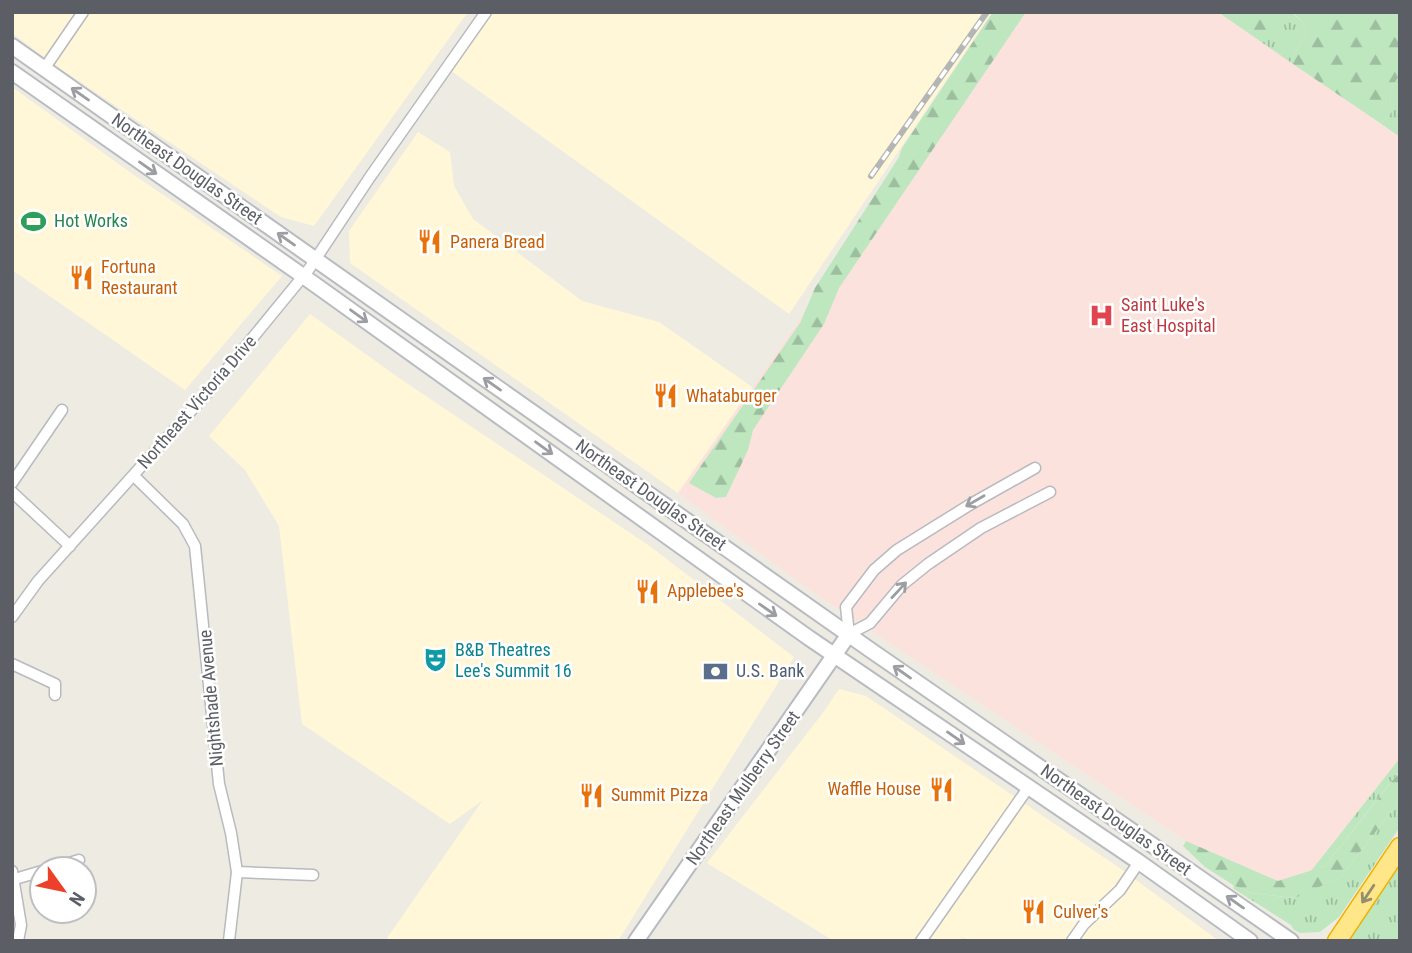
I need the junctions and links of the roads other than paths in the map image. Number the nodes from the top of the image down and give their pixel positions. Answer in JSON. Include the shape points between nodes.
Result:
{"nodes":[{"id":1,"x":83,"y":12,"type":"edge"},
{"id":2,"x":486,"y":12,"type":"edge"},
{"id":3,"x":12,"y":46,"type":"edge"},
{"id":4,"x":44,"y":69,"type":"junction"},
{"id":5,"x":13,"y":72,"type":"edge"},
{"id":6,"x":315,"y":260,"type":"junction"},
{"id":7,"x":303,"y":276,"type":"junction"},
{"id":8,"x":62,"y":411,"type":"dead end"},
{"id":9,"x":1035,"y":468,"type":"dead end"},
{"id":10,"x":134,"y":475,"type":"junction"},
{"id":11,"x":12,"y":483,"type":"edge"},
{"id":12,"x":12,"y":492,"type":"edge"},
{"id":13,"x":1050,"y":492,"type":"dead end"},
{"id":14,"x":70,"y":547,"type":"junction"},
{"id":15,"x":12,"y":617,"type":"edge"},
{"id":16,"x":849,"y":634,"type":"junction"},
{"id":17,"x":835,"y":655,"type":"junction"},
{"id":18,"x":12,"y":664,"type":"edge"},
{"id":19,"x":55,"y":695,"type":"dead end"},
{"id":20,"x":1028,"y":788,"type":"junction"},
{"id":21,"x":1400,"y":847,"type":"edge"},
{"id":22,"x":1139,"y":862,"type":"junction"},
{"id":23,"x":237,"y":872,"type":"junction"},
{"id":24,"x":14,"y":875,"type":"edge"},
{"id":25,"x":313,"y":875,"type":"dead end"},
{"id":26,"x":1340,"y":935,"type":"edge"},
{"id":27,"x":18,"y":941,"type":"edge"},
{"id":28,"x":229,"y":941,"type":"edge"},
{"id":29,"x":636,"y":941,"type":"edge"},
{"id":30,"x":921,"y":941,"type":"edge"},
{"id":31,"x":1072,"y":941,"type":"edge"},
{"id":32,"x":1250,"y":941,"type":"edge"},
{"id":33,"x":1291,"y":941,"type":"edge"},
{"id":34,"x":1324,"y":941,"type":"edge"}],
"edges":[{"from":1,"to":4,"type":"street"},
{"from":2,"to":6,"type":"street","name":"Northeast Victoria Drive"},
{"from":3,"to":4,"type":"main road","name":"Northeast Douglas Street"},
{"from":4,"to":5,"type":"main road","via":[[28,77]]},
{"from":6,"to":4,"type":"main road","name":"Northeast Douglas Street","one_way":true},
{"from":5,"to":7,"type":"main road","name":"Northeast Douglas Street","one_way":true},
{"from":6,"to":7,"type":"street","name":"Northeast Victoria Drive"},
{"from":16,"to":6,"type":"main road","name":"Northeast Douglas Street","one_way":true},
{"from":7,"to":10,"type":"street","name":"Northeast Victoria Drive"},
{"from":7,"to":17,"type":"main road","name":"Northeast Douglas Street","one_way":true},
{"from":8,"to":11,"type":"street"},
{"from":9,"to":16,"type":"street","one_way":true,"via":[[897,550],[874,570],[846,607]]},
{"from":10,"to":14,"type":"street","name":"Northeast Victoria Drive"},
{"from":10,"to":23,"type":"street","name":"Nightshade Avenue","via":[[183,524],[195,546],[219,784]]},
{"from":12,"to":14,"type":"street"},
{"from":16,"to":13,"type":"street","one_way":true,"via":[[870,624],[902,585],[928,564],[981,528]]},
{"from":14,"to":15,"type":"street","name":"Northeast Victoria Drive"},
{"from":16,"to":17,"type":"main road","name":"Northeast Mulberry Street"},
{"from":33,"to":16,"type":"main road","name":"Northeast Douglas Street","one_way":true},
{"from":17,"to":20,"type":"main road","name":"Northeast Douglas Street","one_way":true},
{"from":17,"to":29,"type":"main road","name":"Northeast Mulberry Street"},
{"from":18,"to":19,"type":"street","via":[[55,684]]},
{"from":20,"to":22,"type":"main road","name":"Northeast Douglas Street"},
{"from":20,"to":30,"type":"street"},
{"from":21,"to":26,"type":"highway","one_way":true},
{"from":22,"to":31,"type":"street"},
{"from":22,"to":32,"type":"main road","name":"Northeast Douglas Street"},
{"from":23,"to":25,"type":"street"},
{"from":23,"to":28,"type":"street","name":"Nightshade Avenue"},
{"from":24,"to":27,"type":"street","via":[[21,925]]},
{"from":26,"to":34,"type":"highway"}]}
